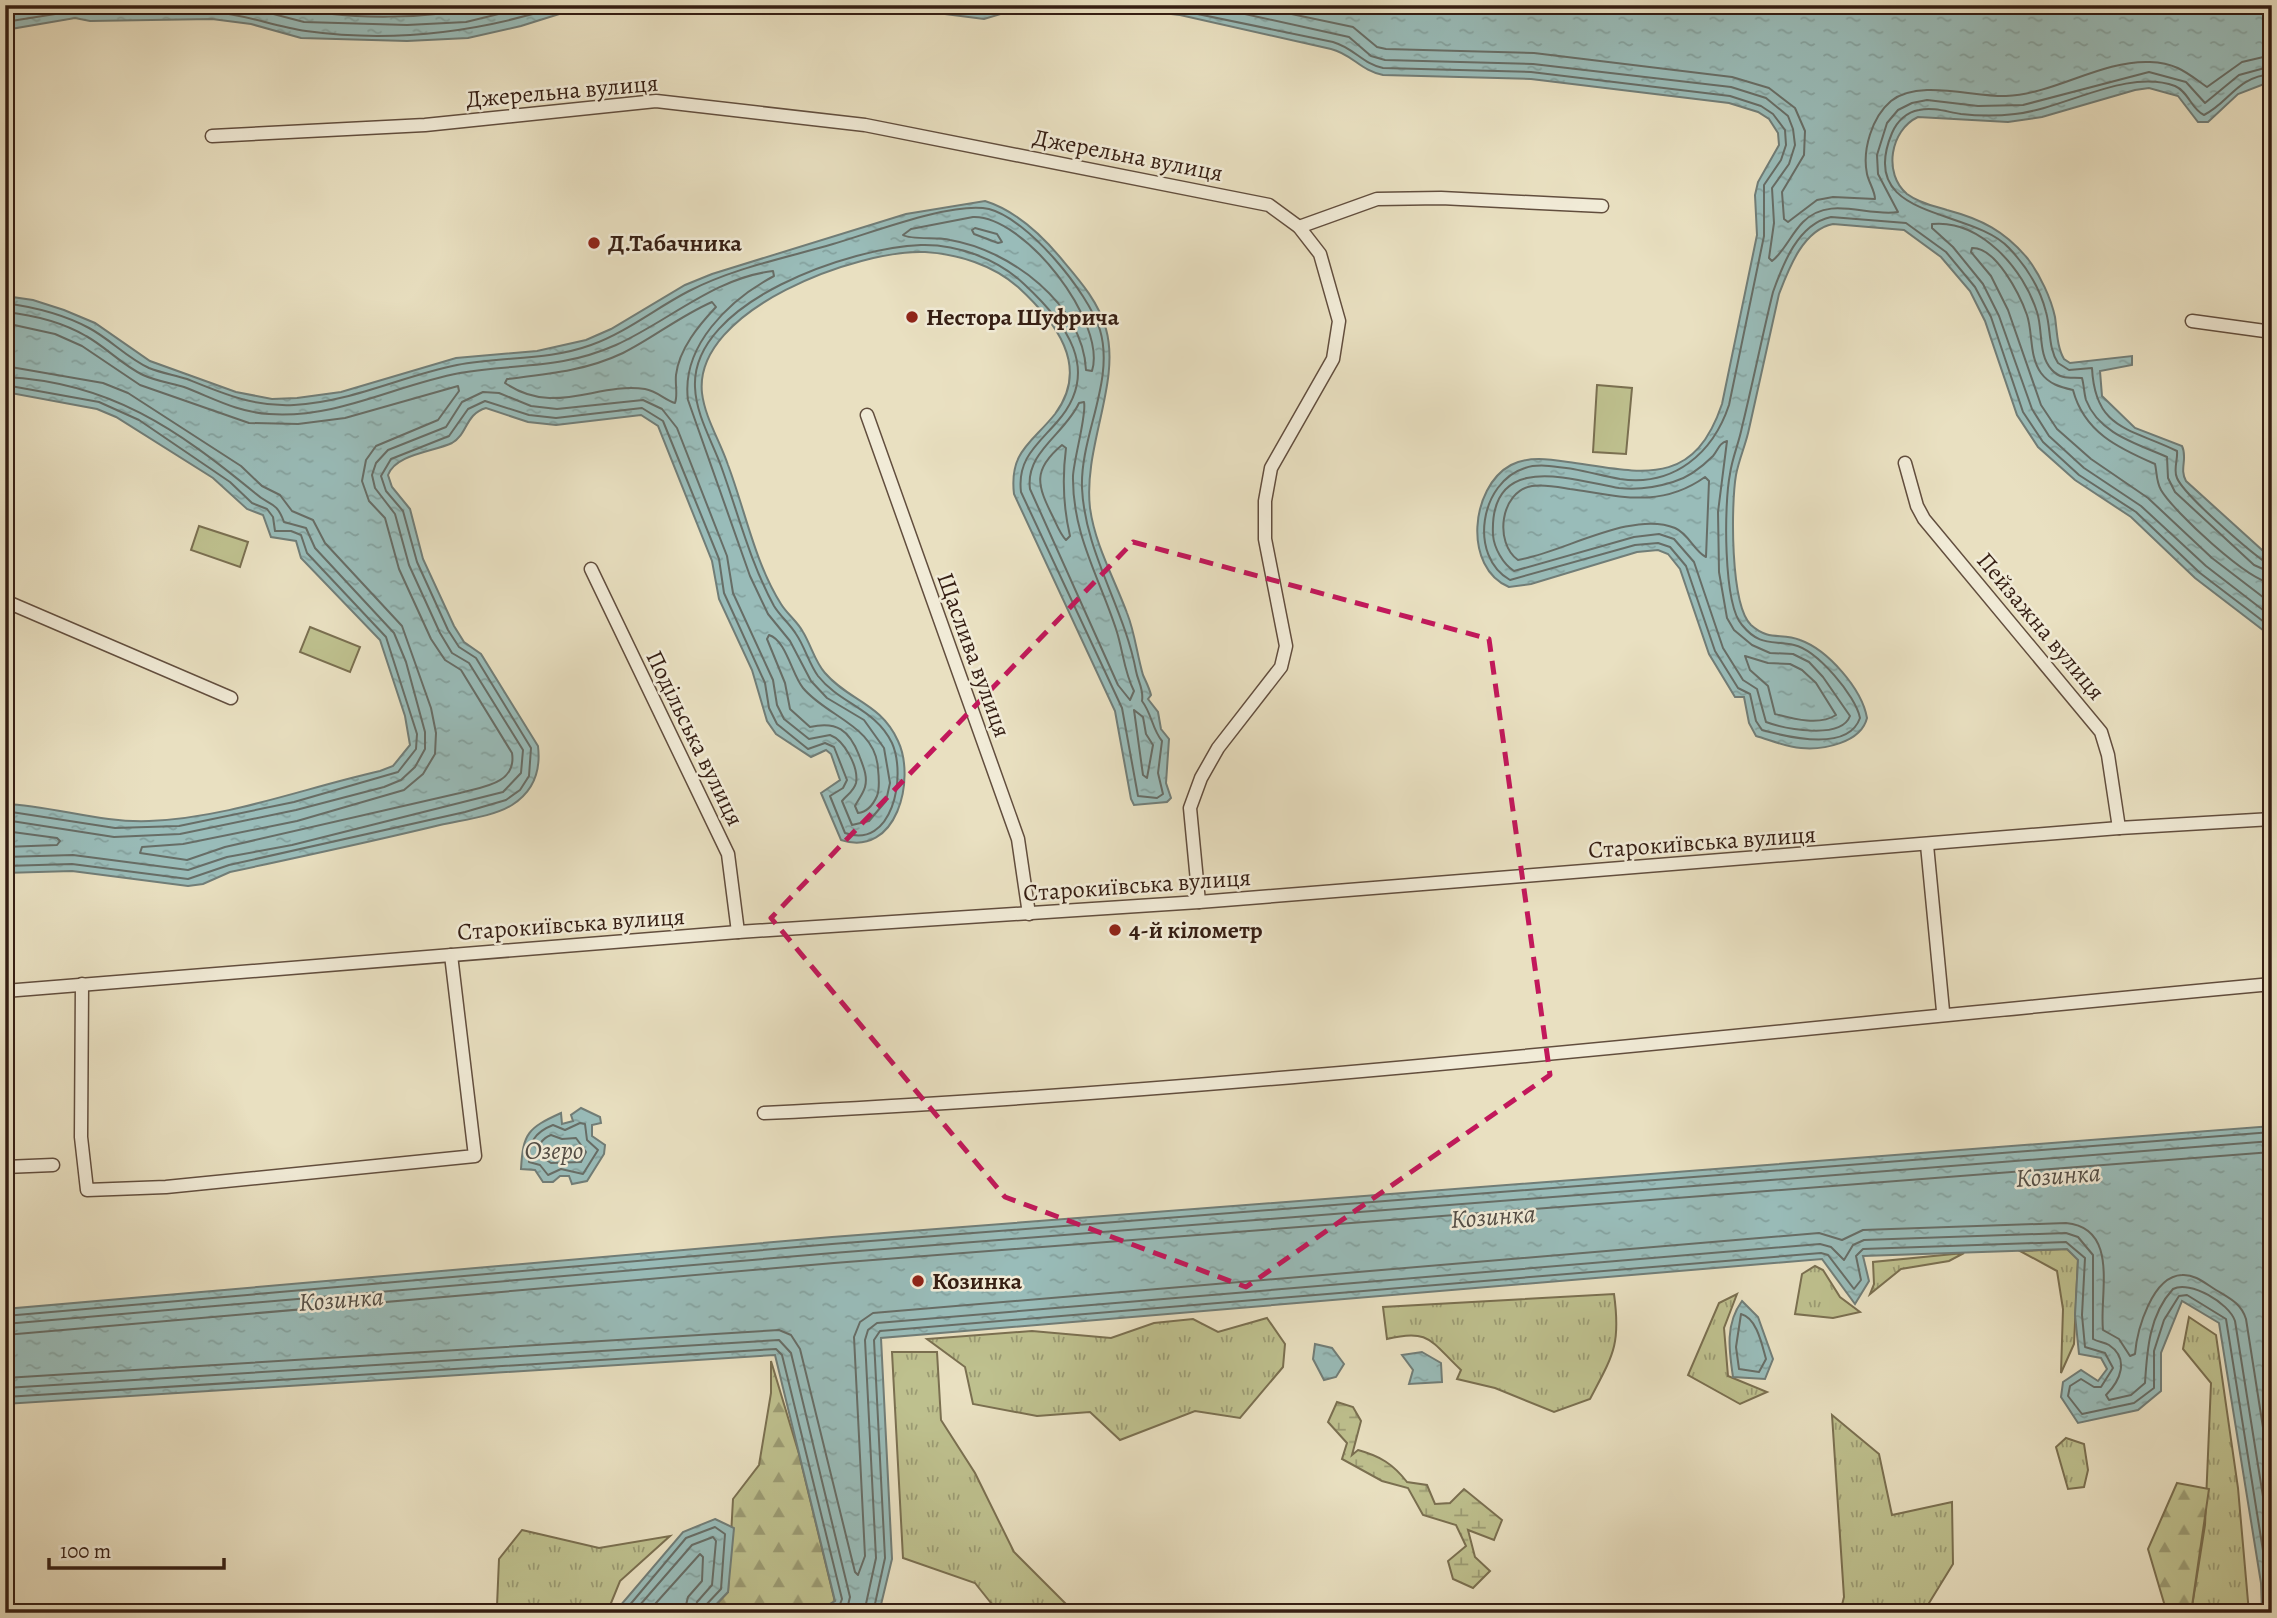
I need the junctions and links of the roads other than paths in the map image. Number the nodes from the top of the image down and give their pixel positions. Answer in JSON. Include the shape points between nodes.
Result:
{"nodes":[{"id":1,"x":212,"y":136,"type":"dead end"},
{"id":2,"x":1602,"y":206,"type":"dead end"},
{"id":3,"x":1299,"y":227,"type":"junction"},
{"id":4,"x":2192,"y":321,"type":"dead end"},
{"id":5,"x":2272,"y":332,"type":"edge"},
{"id":6,"x":867,"y":415,"type":"dead end"},
{"id":7,"x":1905,"y":463,"type":"dead end"},
{"id":8,"x":591,"y":569,"type":"dead end"},
{"id":9,"x":5,"y":601,"type":"edge"},
{"id":10,"x":231,"y":698,"type":"dead end"},
{"id":11,"x":2272,"y":819,"type":"edge"},
{"id":12,"x":2119,"y":828,"type":"junction"},
{"id":13,"x":1927,"y":845,"type":"junction"},
{"id":14,"x":1199,"y":902,"type":"junction"},
{"id":15,"x":1029,"y":914,"type":"junction"},
{"id":16,"x":738,"y":932,"type":"junction"},
{"id":17,"x":451,"y":955,"type":"junction"},
{"id":18,"x":82,"y":984,"type":"junction"},
{"id":19,"x":2272,"y":984,"type":"edge"},
{"id":20,"x":5,"y":991,"type":"edge"},
{"id":21,"x":1943,"y":1011,"type":"dead end"},
{"id":22,"x":764,"y":1113,"type":"dead end"},
{"id":23,"x":53,"y":1165,"type":"dead end"},
{"id":24,"x":5,"y":1167,"type":"edge"}],
"edges":[{"from":1,"to":3,"type":"street","name":"Джерельна вулиця","via":[[425,125],[656,100],[865,125],[1013,153],[1269,205]]},
{"from":2,"to":3,"type":"street","via":[[1377,199]]},
{"from":3,"to":14,"type":"street","name":"Джерельна вулиця","via":[[1320,254],[1339,321],[1333,359],[1271,468],[1265,539],[1286,646],[1281,667],[1200,778],[1190,808]]},
{"from":4,"to":5,"type":"street"},
{"from":6,"to":15,"type":"street","name":"Щаслива вулиця","via":[[1018,839]]},
{"from":7,"to":12,"type":"street","name":"Пейзажна вулиця","via":[[1924,519],[2101,732],[2109,755]]},
{"from":8,"to":16,"type":"street","name":"Подільська вулиця","via":[[728,854]]},
{"from":9,"to":10,"type":"street"},
{"from":11,"to":12,"type":"street","name":"Старокиївська вулиця"},
{"from":12,"to":13,"type":"street","name":"Старокиївська вулиця"},
{"from":13,"to":14,"type":"street","name":"Старокиївська вулиця"},
{"from":13,"to":21,"type":"street"},
{"from":14,"to":15,"type":"street","name":"Старокиївська вулиця"},
{"from":15,"to":16,"type":"street","name":"Старокиївська вулиця"},
{"from":16,"to":17,"type":"street","name":"Старокиївська вулиця"},
{"from":17,"to":18,"type":"street","name":"Старокиївська вулиця"},
{"from":17,"to":18,"type":"street","via":[[475,1156],[166,1187],[87,1190],[81,1137]]},
{"from":18,"to":20,"type":"street","name":"Старокиївська вулиця"},
{"from":19,"to":22,"type":"street","via":[[1428,1066],[992,1102]]},
{"from":23,"to":24,"type":"street"}]}
